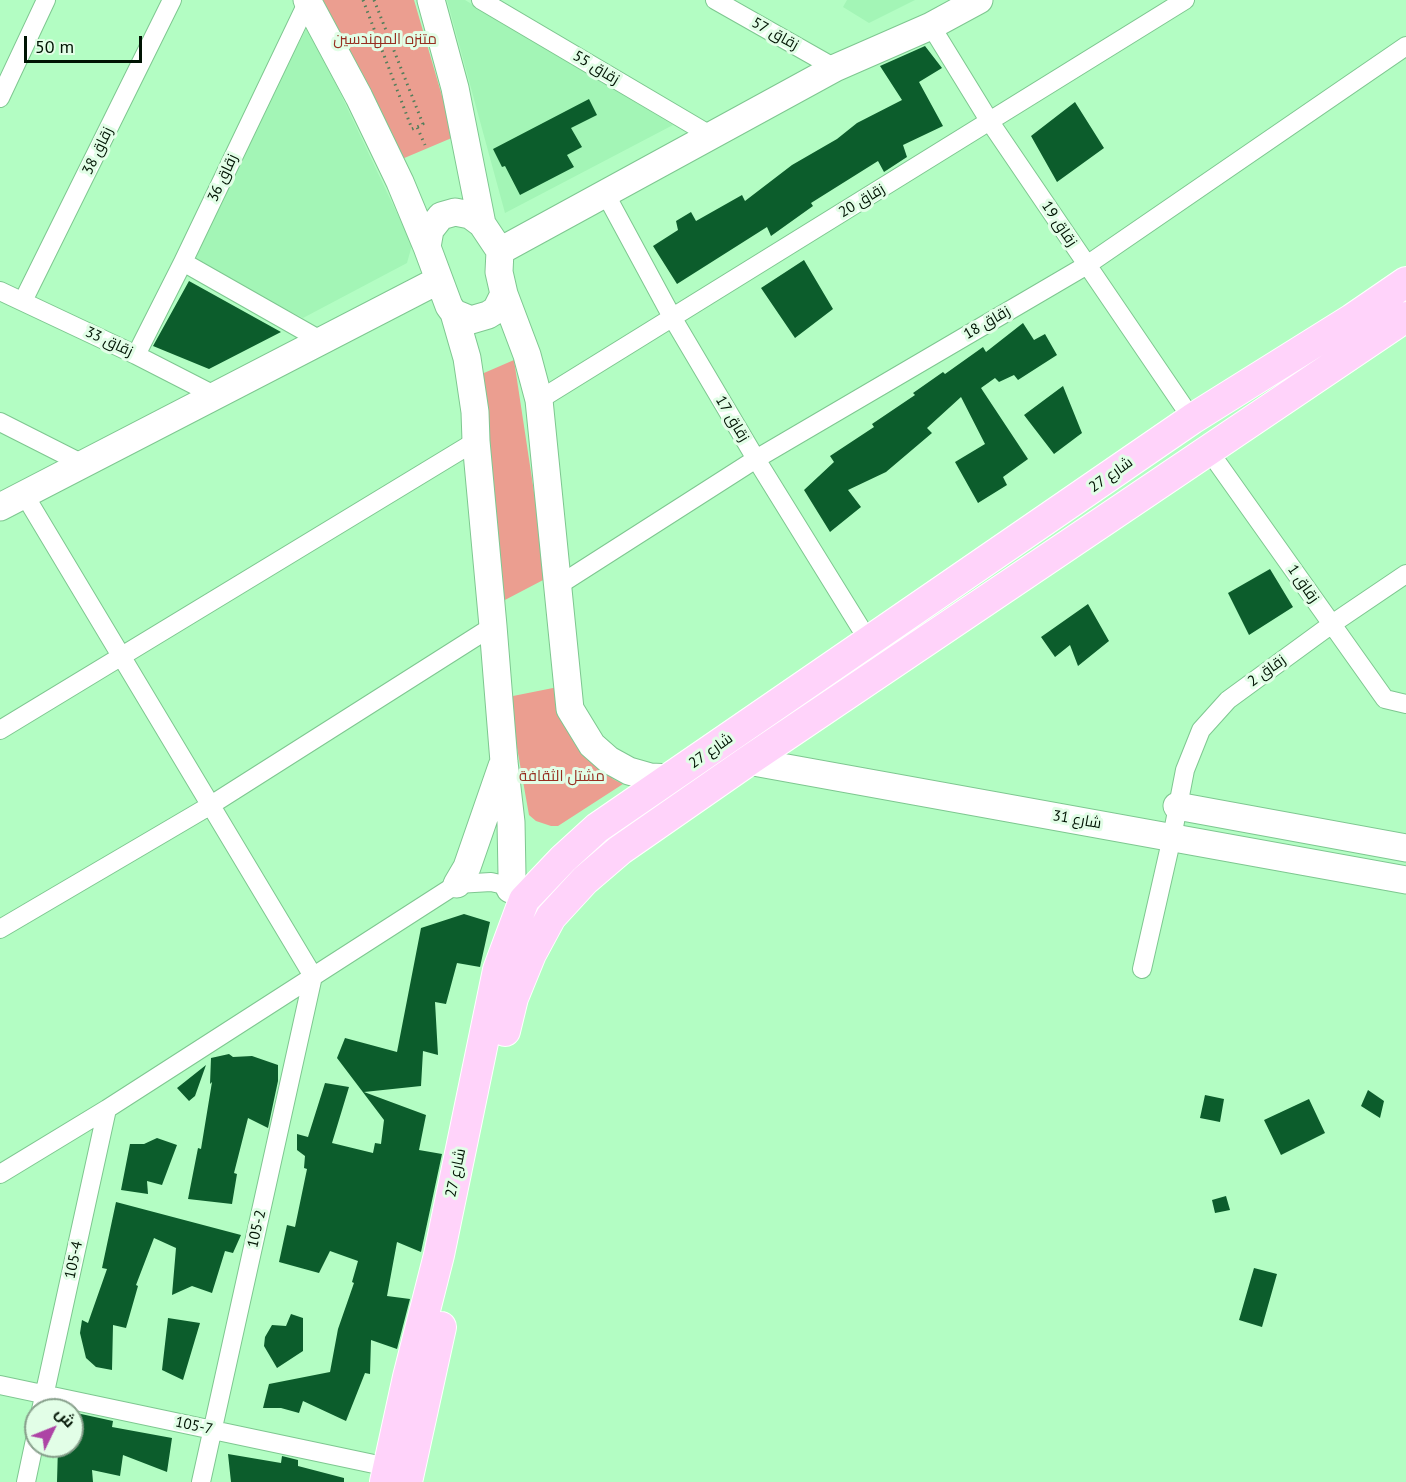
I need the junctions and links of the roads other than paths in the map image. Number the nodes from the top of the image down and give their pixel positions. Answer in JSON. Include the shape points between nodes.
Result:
{"nodes":[{"id":1,"x":46,"y":0,"type":"edge"},
{"id":2,"x":172,"y":0,"type":"edge"},
{"id":3,"x":308,"y":0,"type":"edge"},
{"id":4,"x":431,"y":0,"type":"edge"},
{"id":5,"x":481,"y":0,"type":"edge"},
{"id":6,"x":715,"y":0,"type":"edge"},
{"id":7,"x":1185,"y":0,"type":"edge"},
{"id":8,"x":966,"y":2,"type":"edge"},
{"id":9,"x":931,"y":26,"type":"junction"},
{"id":10,"x":1406,"y":46,"type":"edge"},
{"id":11,"x":835,"y":68,"type":"junction"},
{"id":12,"x":0,"y":98,"type":"edge"},
{"id":13,"x":990,"y":122,"type":"junction"},
{"id":14,"x":711,"y":135,"type":"junction"},
{"id":15,"x":470,"y":159,"type":"junction"},
{"id":16,"x":400,"y":182,"type":"junction"},
{"id":17,"x":605,"y":193,"type":"junction"},
{"id":18,"x":444,"y":215,"type":"junction"},
{"id":19,"x":482,"y":224,"type":"junction"},
{"id":20,"x":427,"y":246,"type":"junction"},
{"id":21,"x":500,"y":251,"type":"junction"},
{"id":22,"x":183,"y":262,"type":"junction"},
{"id":23,"x":1087,"y":265,"type":"junction"},
{"id":24,"x":439,"y":280,"type":"junction"},
{"id":25,"x":1406,"y":282,"type":"edge"},
{"id":26,"x":0,"y":291,"type":"edge"},
{"id":27,"x":504,"y":294,"type":"junction"},
{"id":28,"x":23,"y":301,"type":"junction"},
{"id":29,"x":454,"y":313,"type":"junction"},
{"id":30,"x":672,"y":317,"type":"junction"},
{"id":31,"x":1406,"y":317,"type":"edge"},
{"id":32,"x":322,"y":341,"type":"junction"},
{"id":33,"x":136,"y":355,"type":"junction"},
{"id":34,"x":216,"y":396,"type":"junction"},
{"id":35,"x":539,"y":400,"type":"junction"},
{"id":36,"x":1192,"y":419,"type":"junction"},
{"id":37,"x":0,"y":422,"type":"edge"},
{"id":38,"x":476,"y":441,"type":"junction"},
{"id":39,"x":1209,"y":451,"type":"junction"},
{"id":40,"x":756,"y":459,"type":"junction"},
{"id":41,"x":85,"y":465,"type":"junction"},
{"id":42,"x":24,"y":494,"type":"junction"},
{"id":43,"x":0,"y":507,"type":"edge"},
{"id":44,"x":974,"y":570,"type":"junction"},
{"id":45,"x":1406,"y":574,"type":"edge"},
{"id":46,"x":559,"y":585,"type":"junction"},
{"id":47,"x":993,"y":597,"type":"junction"},
{"id":48,"x":1332,"y":624,"type":"junction"},
{"id":49,"x":494,"y":626,"type":"junction"},
{"id":50,"x":868,"y":640,"type":"junction"},
{"id":51,"x":122,"y":657,"type":"junction"},
{"id":52,"x":1406,"y":704,"type":"edge"},
{"id":53,"x":0,"y":730,"type":"edge"},
{"id":54,"x":748,"y":761,"type":"junction"},
{"id":55,"x":504,"y":762,"type":"junction"},
{"id":56,"x":673,"y":778,"type":"junction"},
{"id":57,"x":211,"y":804,"type":"junction"},
{"id":58,"x":1177,"y":806,"type":"junction"},
{"id":59,"x":1172,"y":837,"type":"junction"},
{"id":60,"x":1406,"y":848,"type":"edge"},
{"id":61,"x":1406,"y":880,"type":"edge"},
{"id":62,"x":457,"y":884,"type":"junction"},
{"id":63,"x":517,"y":895,"type":"junction"},
{"id":64,"x":0,"y":930,"type":"edge"},
{"id":65,"x":1142,"y":969,"type":"dead end"},
{"id":66,"x":313,"y":976,"type":"junction"},
{"id":67,"x":107,"y":1109,"type":"junction"},
{"id":68,"x":0,"y":1174,"type":"edge"},
{"id":69,"x":0,"y":1385,"type":"edge"},
{"id":70,"x":33,"y":1398,"type":"edge"},
{"id":71,"x":44,"y":1398,"type":"edge"},
{"id":72,"x":84,"y":1409,"type":"edge"},
{"id":73,"x":212,"y":1430,"type":"junction"},
{"id":74,"x":31,"y":1458,"type":"edge"},
{"id":75,"x":394,"y":1477,"type":"edge"},
{"id":76,"x":26,"y":1482,"type":"edge"},
{"id":77,"x":201,"y":1482,"type":"edge"}],
"edges":[{"from":1,"to":12,"type":"street"},
{"from":2,"to":28,"type":"street","name":"زقاق 38"},
{"from":3,"to":16,"type":"street"},
{"from":3,"to":22,"type":"street","name":"زقاق 36"},
{"from":4,"to":15,"type":"street"},
{"from":5,"to":14,"type":"street","name":"زقاق 55"},
{"from":6,"to":11,"type":"street","name":"زقاق 57"},
{"from":7,"to":13,"type":"street","name":"زقاق 20"},
{"from":8,"to":9,"type":"street"},
{"from":9,"to":11,"type":"street"},
{"from":9,"to":13,"type":"street","name":"زقاق 19"},
{"from":10,"to":23,"type":"street","name":"زقاق 18"},
{"from":11,"to":14,"type":"street"},
{"from":13,"to":23,"type":"street","name":"زقاق 19"},
{"from":13,"to":30,"type":"street","name":"زقاق 20"},
{"from":14,"to":17,"type":"street"},
{"from":15,"to":18,"type":"street","via":[[461,187]]},
{"from":15,"to":19,"type":"street"},
{"from":16,"to":18,"type":"street","via":[[419,201]]},
{"from":16,"to":20,"type":"street"},
{"from":17,"to":21,"type":"street"},
{"from":17,"to":30,"type":"street","name":"زقاق 17"},
{"from":18,"to":19,"type":"street","via":[[463,212]]},
{"from":18,"to":20,"type":"street","via":[[430,230]]},
{"from":19,"to":21,"type":"street"},
{"from":20,"to":24,"type":"street"},
{"from":21,"to":27,"type":"street"},
{"from":22,"to":32,"type":"street"},
{"from":22,"to":33,"type":"street","name":"زقاق 36"},
{"from":23,"to":36,"type":"street","name":"زقاق 19"},
{"from":23,"to":40,"type":"street","name":"زقاق 18"},
{"from":24,"to":29,"type":"street"},
{"from":24,"to":32,"type":"street"},
{"from":25,"to":36,"type":"main road","name":"شارع 27"},
{"from":26,"to":28,"type":"street","name":"زقاق 33"},
{"from":27,"to":29,"type":"street","via":[[495,310],[480,319]]},
{"from":27,"to":35,"type":"street"},
{"from":28,"to":33,"type":"street","name":"زقاق 33"},
{"from":29,"to":38,"type":"street","via":[[471,380]]},
{"from":30,"to":35,"type":"street","name":"زقاق 20"},
{"from":30,"to":40,"type":"street","name":"زقاق 17"},
{"from":31,"to":39,"type":"main road","name":"شارع 27"},
{"from":32,"to":34,"type":"street"},
{"from":33,"to":34,"type":"street","name":"زقاق 33"},
{"from":34,"to":41,"type":"street"},
{"from":35,"to":46,"type":"street"},
{"from":36,"to":44,"type":"main road","name":"شارع 27"},
{"from":37,"to":41,"type":"street"},
{"from":38,"to":49,"type":"street"},
{"from":38,"to":51,"type":"street"},
{"from":39,"to":47,"type":"main road","name":"شارع 27"},
{"from":39,"to":48,"type":"street","name":"زقاق 1"},
{"from":40,"to":46,"type":"street","name":"زقاق 18"},
{"from":40,"to":50,"type":"street","name":"زقاق 17"},
{"from":41,"to":42,"type":"street"},
{"from":42,"to":43,"type":"street"},
{"from":42,"to":51,"type":"street"},
{"from":44,"to":47,"type":"main road"},
{"from":44,"to":50,"type":"main road","name":"شارع 27"},
{"from":45,"to":48,"type":"street","name":"زقاق 2"},
{"from":46,"to":56,"type":"street","via":[[570,709],[579,726],[609,760],[629,771]]},
{"from":47,"to":54,"type":"main road","name":"شارع 27"},
{"from":48,"to":52,"type":"street","name":"زقاق 1","via":[[1385,699]]},
{"from":48,"to":58,"type":"street","name":"زقاق 2","via":[[1228,700],[1201,730],[1185,770]]},
{"from":49,"to":55,"type":"street"},
{"from":49,"to":57,"type":"street"},
{"from":50,"to":56,"type":"main road","name":"شارع 27"},
{"from":51,"to":53,"type":"street"},
{"from":51,"to":57,"type":"street"},
{"from":54,"to":59,"type":"street","name":"شارع 31"},
{"from":54,"to":75,"type":"main road","name":"شارع 27","via":[[620,850],[585,880],[551,917],[531,954],[513,998]]},
{"from":55,"to":62,"type":"street","via":[[467,867]]},
{"from":55,"to":63,"type":"street","via":[[512,875]]},
{"from":56,"to":63,"type":"main road","name":"شارع 27","via":[[597,828]]},
{"from":57,"to":64,"type":"street"},
{"from":57,"to":66,"type":"street"},
{"from":58,"to":59,"type":"street","name":"زقاق 2"},
{"from":58,"to":60,"type":"street"},
{"from":59,"to":61,"type":"street","name":"شارع 31"},
{"from":59,"to":65,"type":"street","name":"زقاق 2"},
{"from":62,"to":63,"type":"street","via":[[491,882]]},
{"from":62,"to":66,"type":"street"},
{"from":63,"to":75,"type":"main road","name":"شارع 27","via":[[439,1255],[408,1377]]},
{"from":66,"to":67,"type":"street"},
{"from":66,"to":73,"type":"street","name":"105-2"},
{"from":67,"to":68,"type":"street"},
{"from":67,"to":71,"type":"street","name":"105-4"},
{"from":69,"to":70,"type":"street","name":"105-7"},
{"from":72,"to":73,"type":"street","name":"105-7"},
{"from":73,"to":75,"type":"street","name":"105-7"},
{"from":73,"to":77,"type":"street","name":"105-2"},
{"from":74,"to":76,"type":"street"}]}
